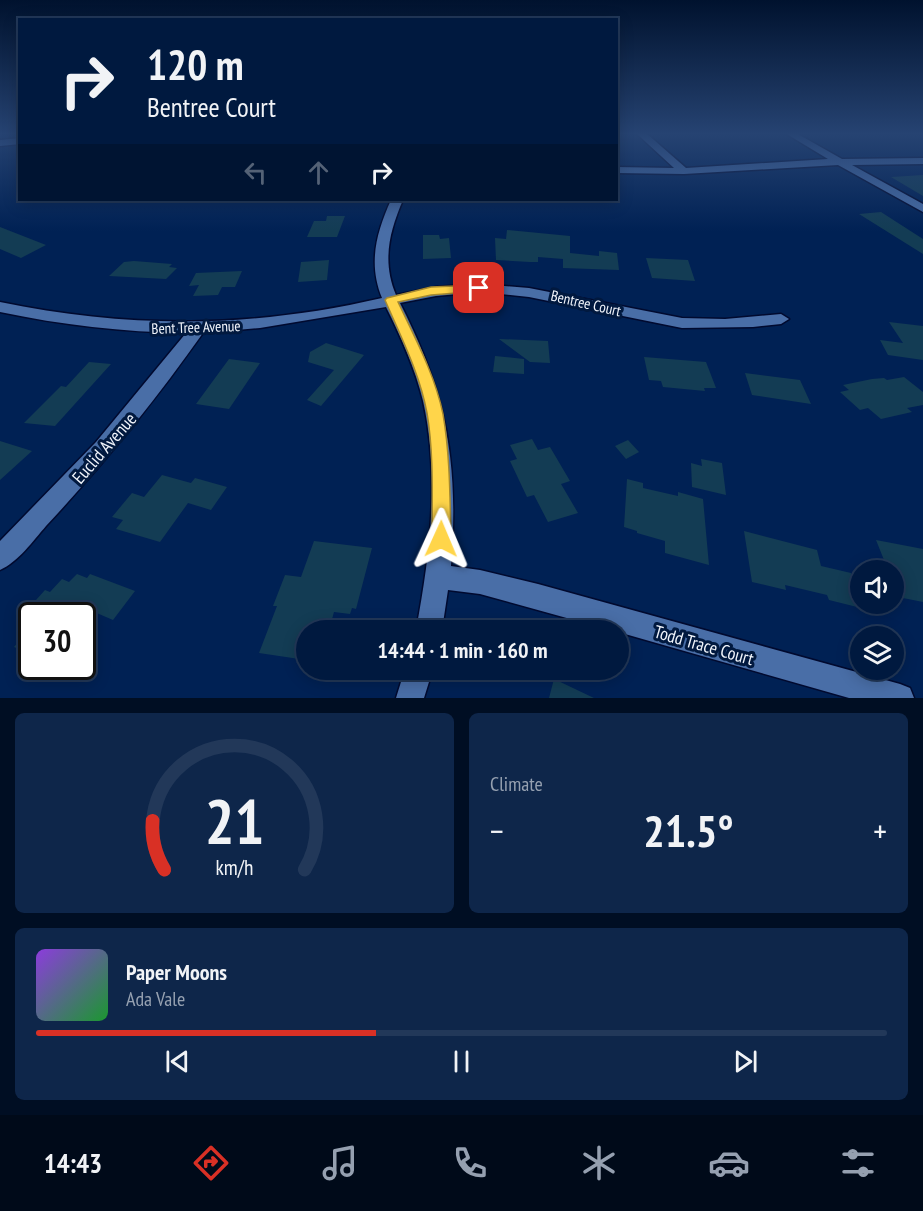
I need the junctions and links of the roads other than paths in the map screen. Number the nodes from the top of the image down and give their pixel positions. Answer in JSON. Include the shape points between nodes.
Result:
{"nodes":[{"id":1,"x":678,"y":166,"type":"edge"},
{"id":2,"x":741,"y":166,"type":"edge"},
{"id":3,"x":846,"y":166,"type":"edge"},
{"id":4,"x":618,"y":170,"type":"edge"},
{"id":5,"x":684,"y":171,"type":"junction"},
{"id":6,"x":397,"y":201,"type":"edge"},
{"id":7,"x":923,"y":209,"type":"edge"},
{"id":8,"x":391,"y":300,"type":"junction"},
{"id":9,"x":0,"y":307,"type":"edge"},
{"id":10,"x":782,"y":319,"type":"dead end"},
{"id":11,"x":197,"y":329,"type":"junction"},
{"id":12,"x":0,"y":558,"type":"edge"},
{"id":13,"x":438,"y":576,"type":"junction"},
{"id":14,"x":431,"y":620,"type":"edge"},
{"id":15,"x":416,"y":680,"type":"edge"},
{"id":16,"x":410,"y":698,"type":"edge"},
{"id":17,"x":900,"y":698,"type":"edge"}],
"edges":[{"from":1,"to":5,"type":"street"},
{"from":2,"to":5,"type":"street"},
{"from":3,"to":7,"type":"street"},
{"from":4,"to":5,"type":"street"},
{"from":6,"to":8,"type":"street","via":[[384,235],[381,262]]},
{"from":8,"to":10,"type":"street","name":"Bentree Court","via":[[431,291],[496,288],[552,295],[668,321],[722,325]]},
{"from":8,"to":11,"type":"street","name":"Bent Tree Avenue","via":[[293,319]]},
{"from":8,"to":13,"type":"street","via":[[417,358],[435,413],[441,490]]},
{"from":9,"to":11,"type":"street","name":"Bent Tree Avenue","via":[[105,326]]},
{"from":11,"to":12,"type":"street","name":"Euclid Avenue","via":[[148,397],[106,446]]},
{"from":13,"to":14,"type":"street"},
{"from":13,"to":17,"type":"street","name":"Todd Trace Court","via":[[538,597]]},
{"from":15,"to":16,"type":"street"}]}
